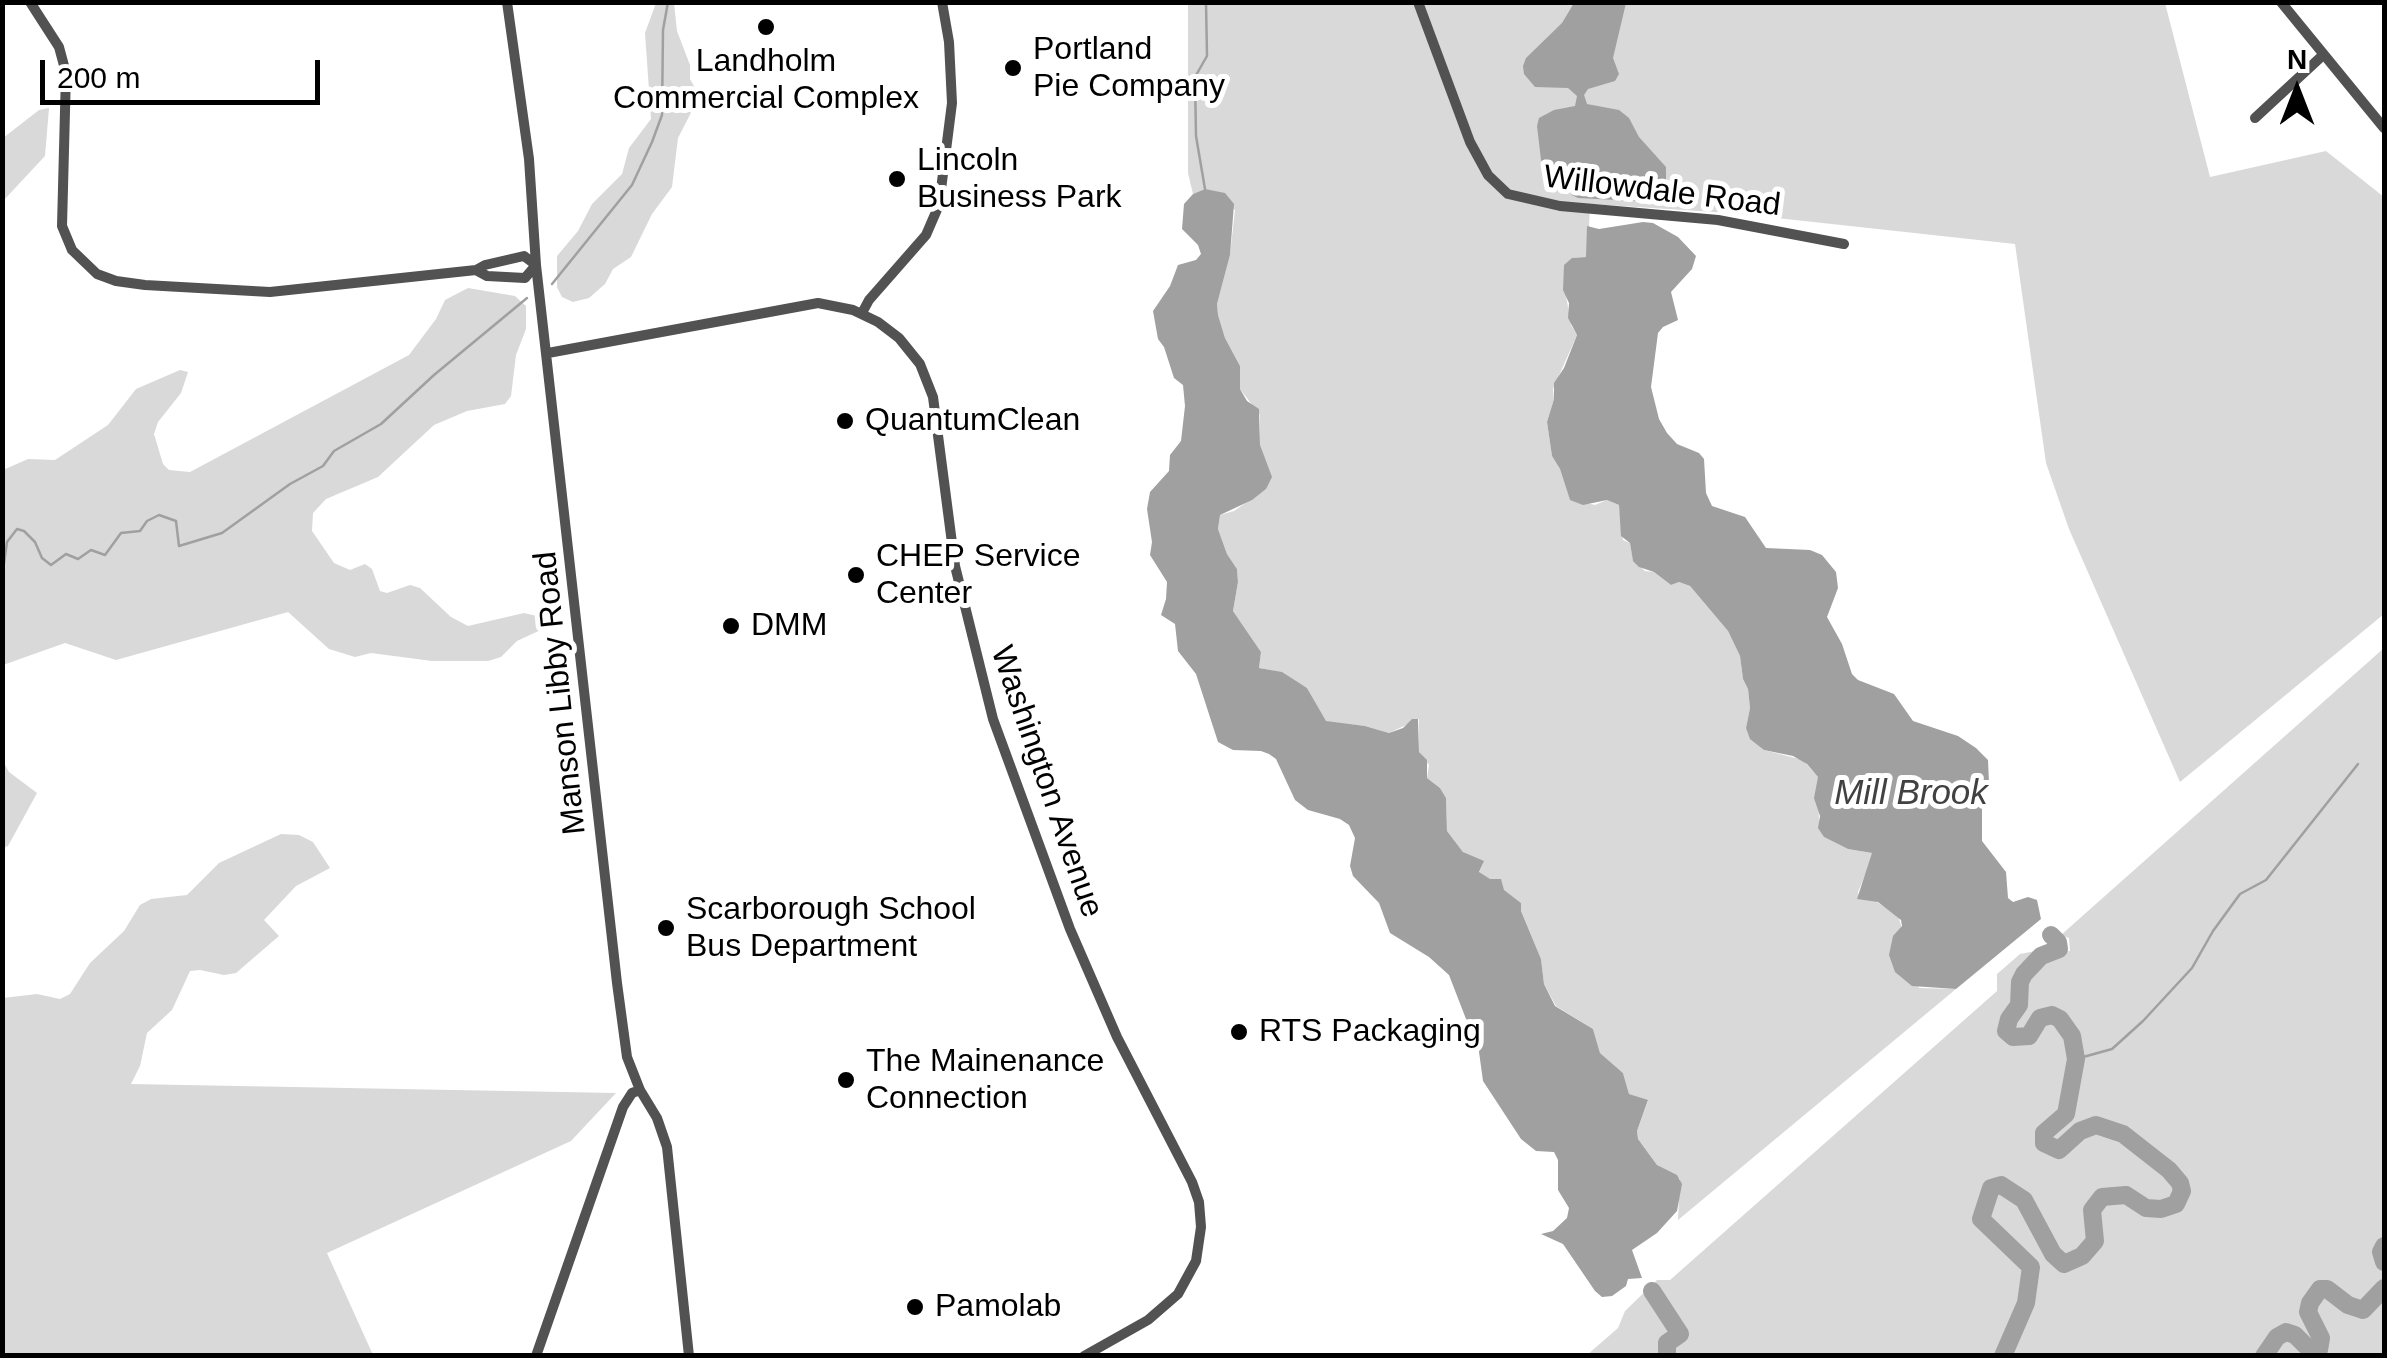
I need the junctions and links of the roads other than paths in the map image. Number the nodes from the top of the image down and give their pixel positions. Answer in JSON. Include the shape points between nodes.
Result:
{"nodes":[{"id":1,"x":30,"y":2,"type":"edge"},
{"id":2,"x":507,"y":2,"type":"edge"},
{"id":3,"x":942,"y":2,"type":"edge"},
{"id":4,"x":1418,"y":2,"type":"edge"},
{"id":5,"x":2281,"y":2,"type":"edge"},
{"id":6,"x":2322,"y":56,"type":"junction"},
{"id":7,"x":2255,"y":118,"type":"dead end"},
{"id":8,"x":2384,"y":128,"type":"edge"},
{"id":9,"x":1844,"y":244,"type":"dead end"},
{"id":10,"x":536,"y":266,"type":"junction"},
{"id":11,"x":476,"y":270,"type":"junction"},
{"id":12,"x":862,"y":313,"type":"junction"},
{"id":13,"x":548,"y":353,"type":"junction"},
{"id":14,"x":640,"y":1090,"type":"junction"},
{"id":15,"x":536,"y":1356,"type":"edge"},
{"id":16,"x":689,"y":1356,"type":"edge"},
{"id":17,"x":1084,"y":1356,"type":"edge"}],
"edges":[{"from":1,"to":11,"type":"street","via":[[59,47],[66,74],[62,226],[72,250],[97,274],[145,285],[270,292]]},
{"from":2,"to":10,"type":"street","name":"Manson Libby Road"},
{"from":3,"to":12,"type":"street","via":[[952,102],[938,205],[926,235]]},
{"from":4,"to":9,"type":"street","name":"Willowdale Road","via":[[1470,142],[1508,194],[1560,206],[1718,220]]},
{"from":5,"to":6,"type":"street"},
{"from":6,"to":7,"type":"street"},
{"from":6,"to":8,"type":"street"},
{"from":10,"to":11,"type":"street","via":[[524,256]]},
{"from":10,"to":11,"type":"street","via":[[525,278]]},
{"from":10,"to":13,"type":"street","name":"Manson Libby Road"},
{"from":12,"to":13,"type":"street","name":"Washington Avenue","via":[[829,304],[792,305]]},
{"from":12,"to":17,"type":"street","name":"Washington Avenue","via":[[904,344],[930,384],[955,566],[993,719],[1075,943],[1197,1194],[1198,1249],[1183,1286],[1157,1314]]},
{"from":13,"to":14,"type":"street","name":"Manson Libby Road","via":[[622,1022]]},
{"from":14,"to":15,"type":"street","via":[[624,1107]]},
{"from":14,"to":16,"type":"street","via":[[665,1138]]}]}
